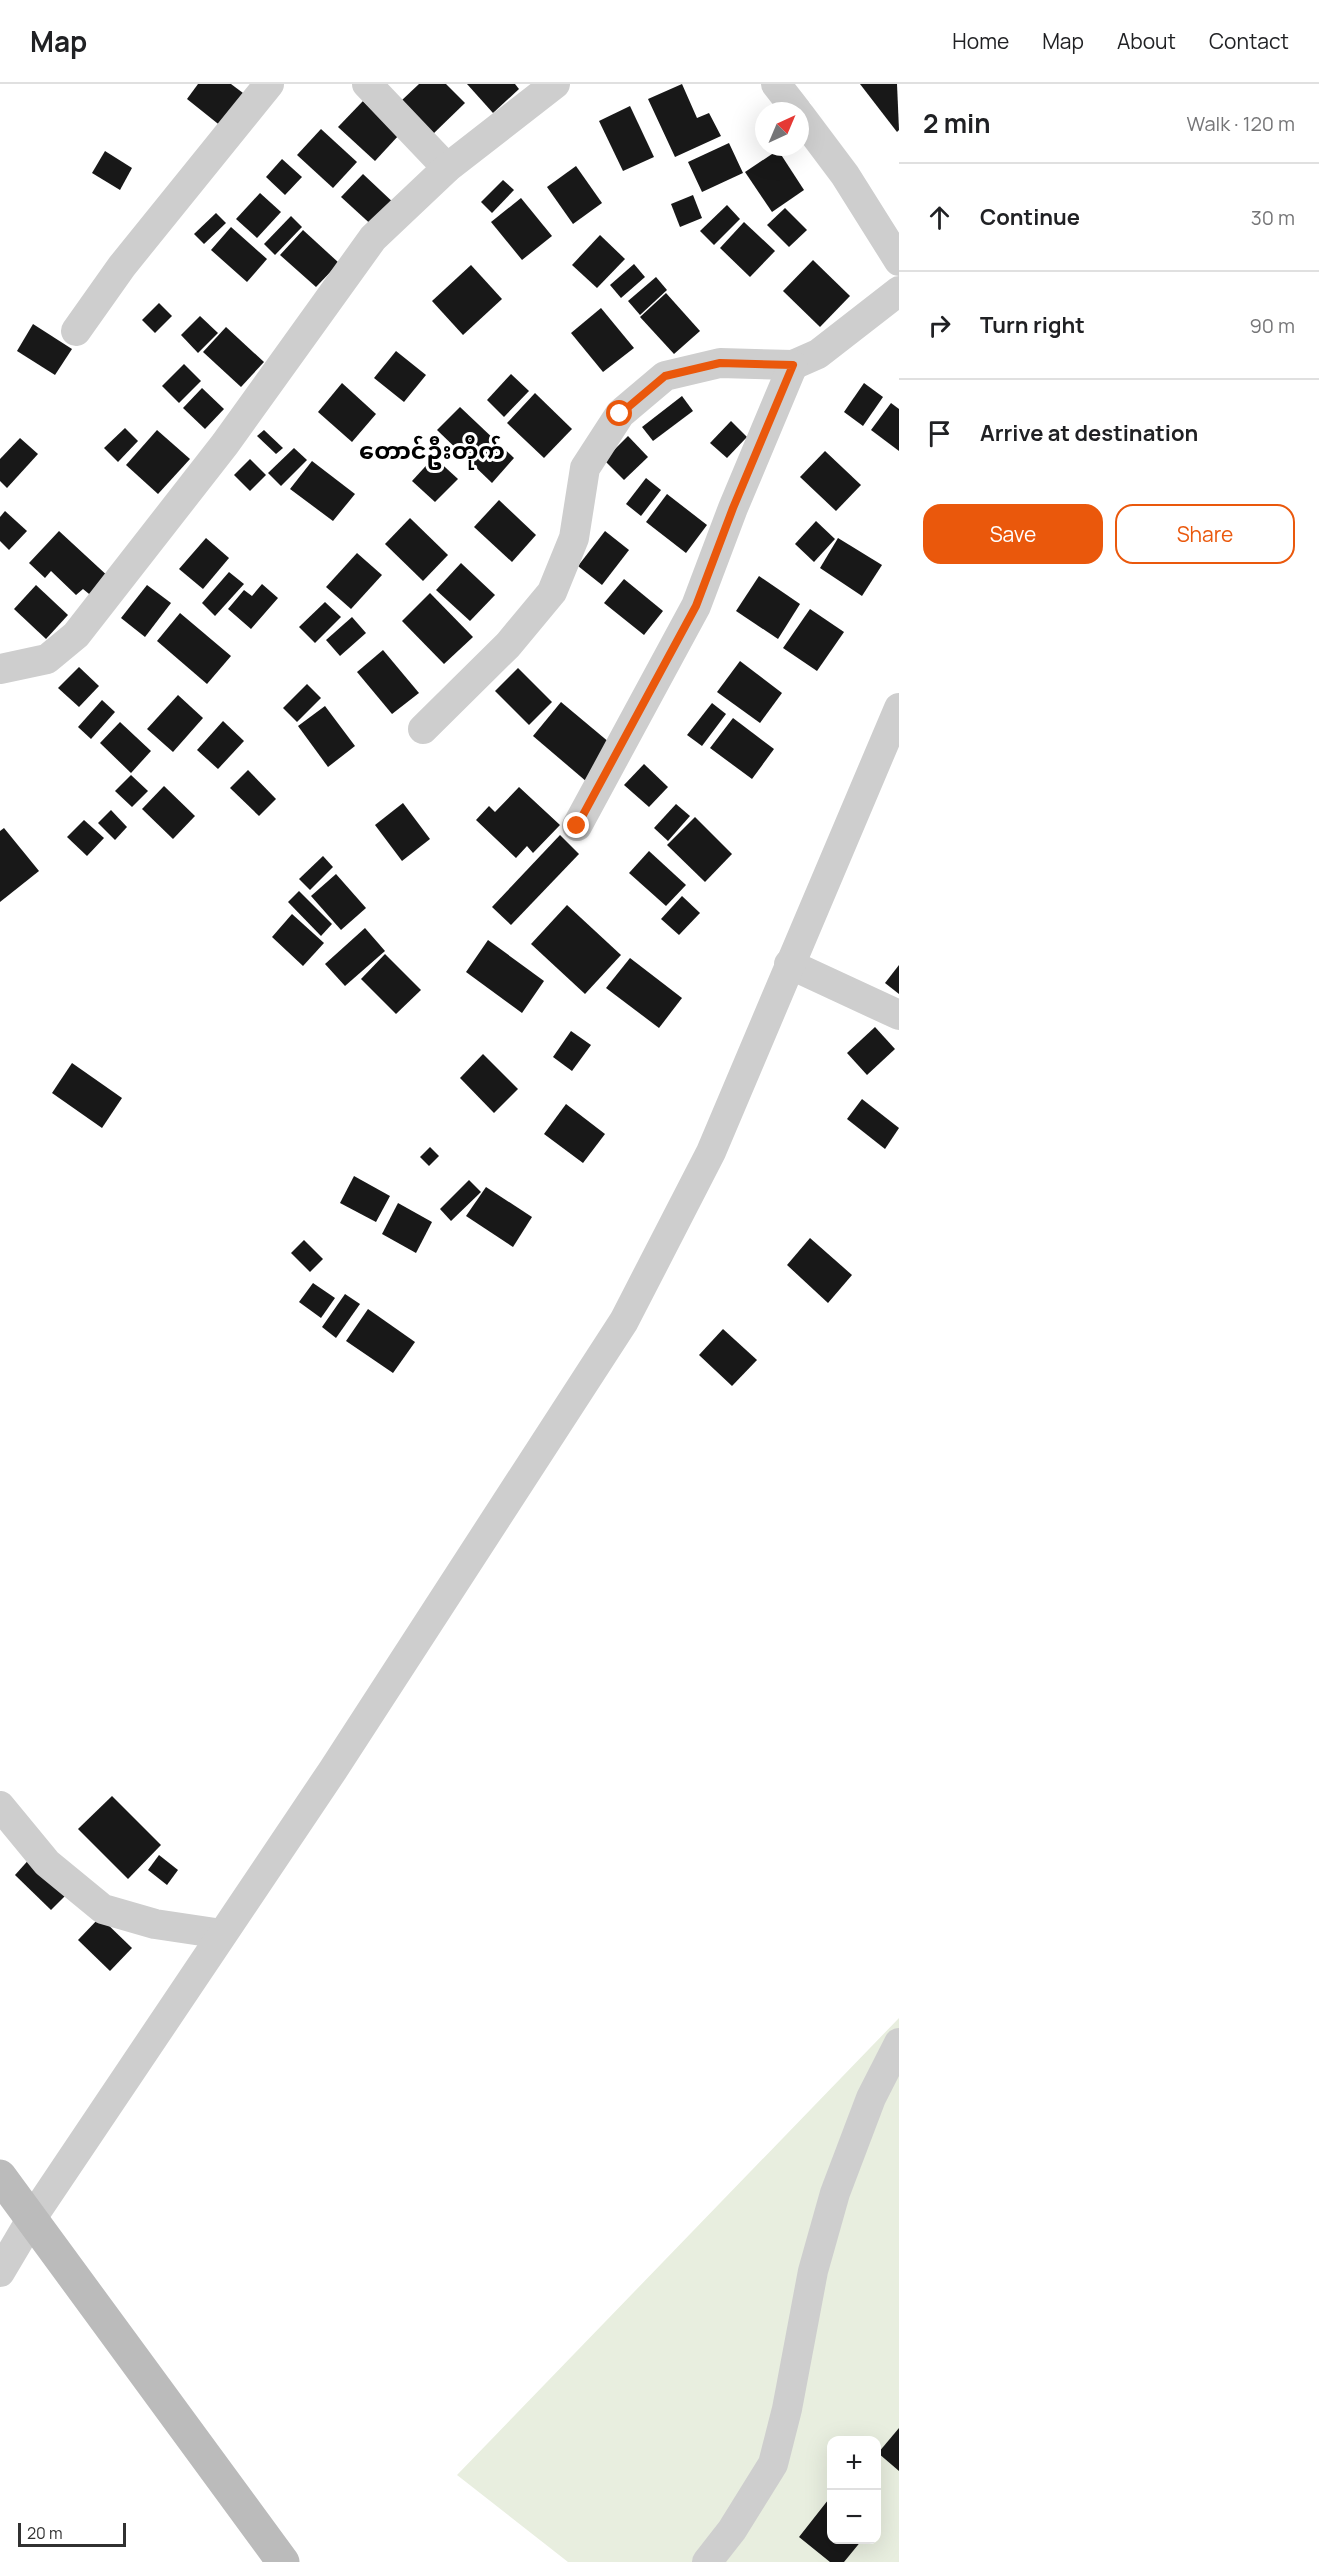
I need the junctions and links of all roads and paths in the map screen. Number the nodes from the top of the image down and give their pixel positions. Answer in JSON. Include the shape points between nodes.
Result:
{"nodes":[{"id":1,"x":269,"y":84,"type":"edge"},
{"id":2,"x":366,"y":84,"type":"edge"},
{"id":3,"x":555,"y":84,"type":"edge"},
{"id":4,"x":776,"y":84,"type":"edge"},
{"id":5,"x":790,"y":102,"type":"edge"},
{"id":6,"x":809,"y":127,"type":"edge"},
{"id":7,"x":447,"y":168,"type":"junction"},
{"id":8,"x":899,"y":261,"type":"edge"},
{"id":9,"x":899,"y":291,"type":"edge"},
{"id":10,"x":76,"y":331,"type":"dead end"},
{"id":11,"x":793,"y":365,"type":"junction"},
{"id":12,"x":0,"y":669,"type":"edge"},
{"id":13,"x":899,"y":708,"type":"edge"},
{"id":14,"x":423,"y":729,"type":"dead end"},
{"id":15,"x":577,"y":826,"type":"dead end"},
{"id":16,"x":789,"y":964,"type":"junction"},
{"id":17,"x":899,"y":1016,"type":"edge"},
{"id":18,"x":0,"y":1806,"type":"edge"},
{"id":19,"x":222,"y":1934,"type":"junction"},
{"id":20,"x":899,"y":2043,"type":"edge"},
{"id":21,"x":0,"y":2176,"type":"edge"},
{"id":22,"x":32,"y":2218,"type":"junction"},
{"id":23,"x":0,"y":2272,"type":"edge"},
{"id":24,"x":283,"y":2562,"type":"edge"},
{"id":25,"x":707,"y":2562,"type":"edge"}],
"edges":[{"from":1,"to":10,"type":"street","via":[[122,266]]},
{"from":2,"to":7,"type":"street"},
{"from":3,"to":7,"type":"street"},
{"from":4,"to":5,"type":"street"},
{"from":6,"to":8,"type":"street","via":[[845,175]]},
{"from":7,"to":12,"type":"street","via":[[373,238],[225,444],[76,635],[47,659]]},
{"from":9,"to":11,"type":"street","via":[[818,354]]},
{"from":11,"to":14,"type":"street","via":[[720,363],[665,376],[620,414],[585,468],[574,538],[552,592],[508,645]]},
{"from":11,"to":15,"type":"street","via":[[696,606]]},
{"from":13,"to":16,"type":"street"},
{"from":16,"to":17,"type":"street"},
{"from":16,"to":19,"type":"street","via":[[711,1152],[624,1321]]},
{"from":18,"to":19,"type":"street","via":[[47,1863],[104,1909],[154,1924]]},
{"from":19,"to":22,"type":"street"},
{"from":20,"to":25,"type":"street","via":[[871,2098],[835,2193],[813,2271],[773,2464]]},
{"from":21,"to":22,"type":"street"},
{"from":22,"to":23,"type":"street"},
{"from":22,"to":24,"type":"street"}]}
